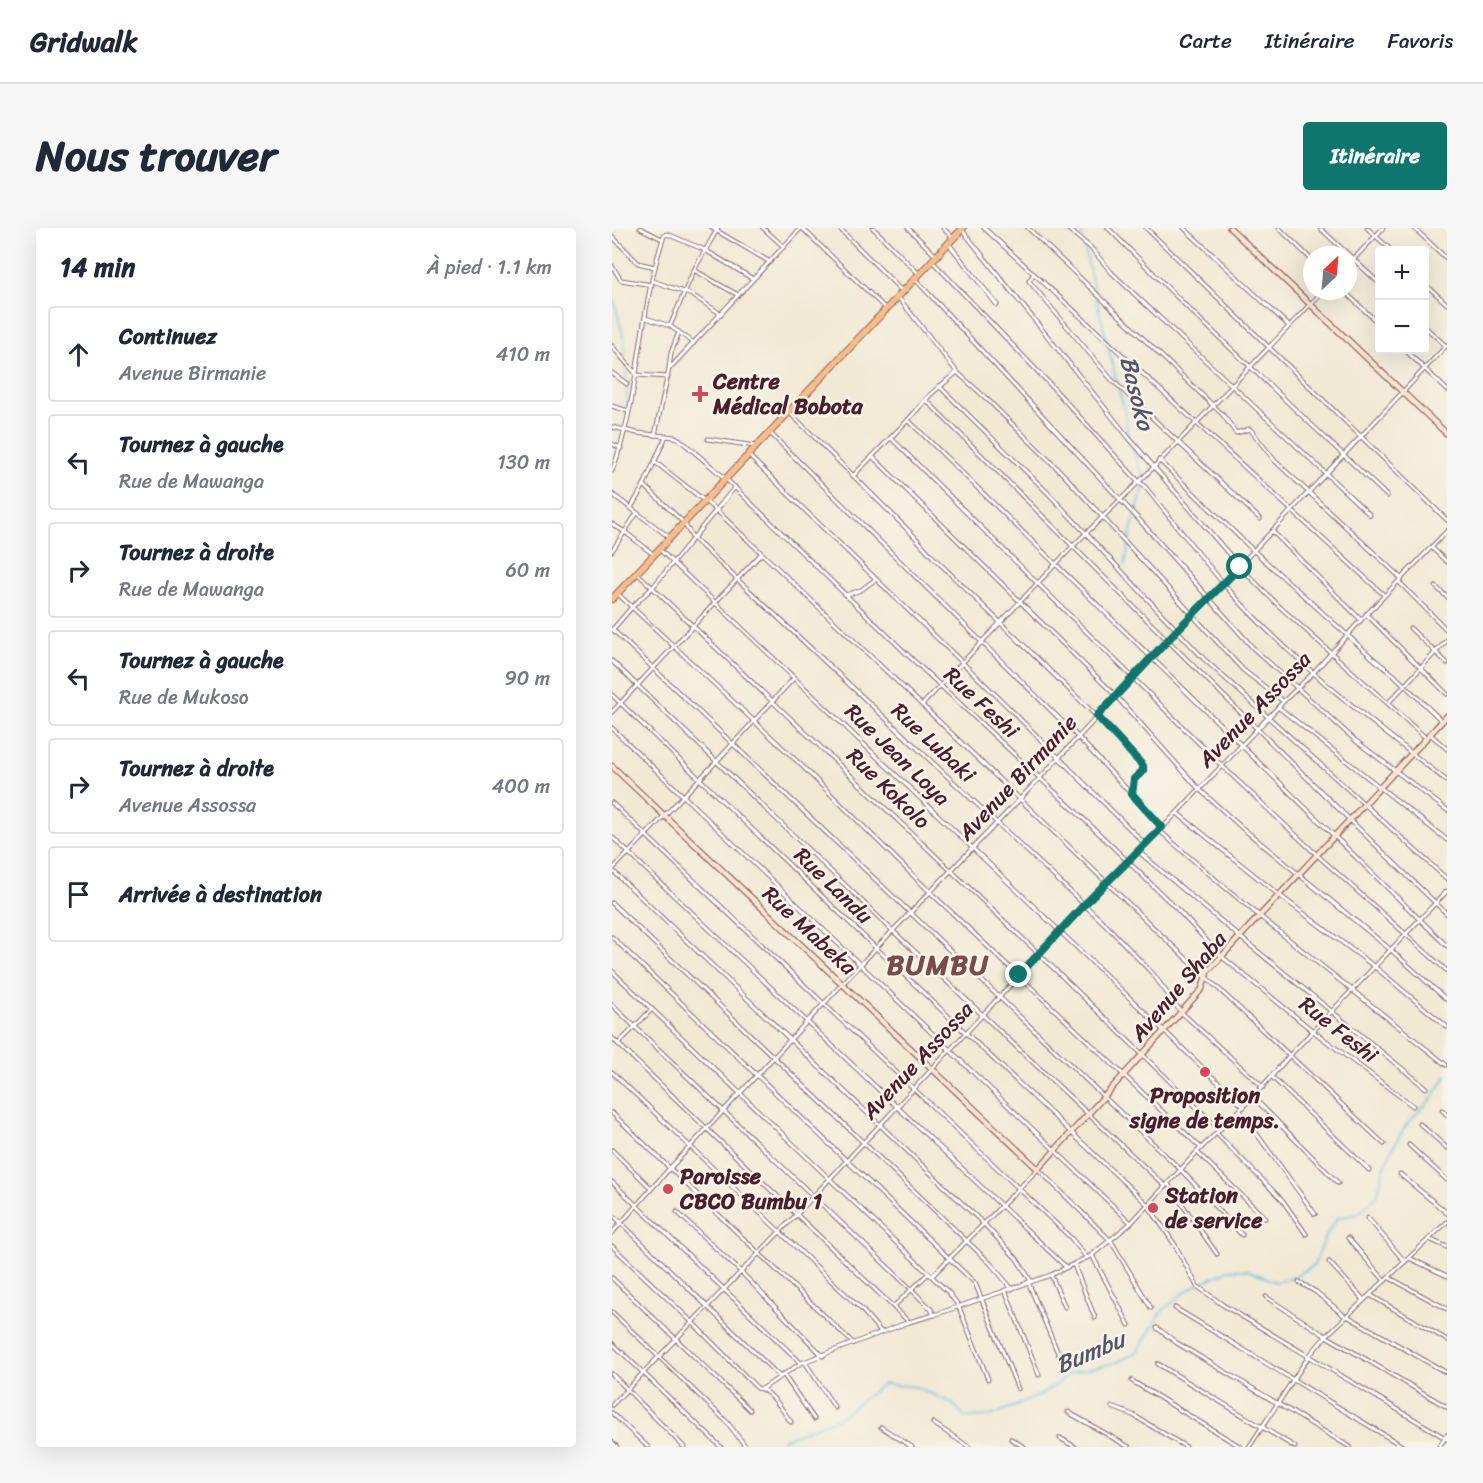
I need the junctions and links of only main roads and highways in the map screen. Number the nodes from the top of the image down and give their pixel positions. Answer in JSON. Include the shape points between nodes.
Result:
{"nodes":[{"id":1,"x":962,"y":229,"type":"edge"},
{"id":2,"x":612,"y":599,"type":"edge"}],
"edges":[{"from":1,"to":2,"type":"highway"}]}
